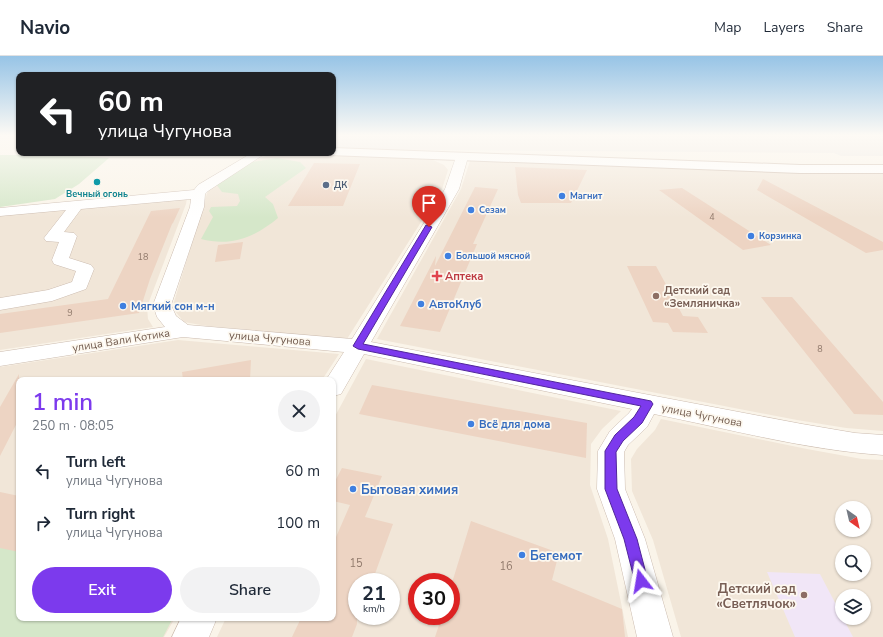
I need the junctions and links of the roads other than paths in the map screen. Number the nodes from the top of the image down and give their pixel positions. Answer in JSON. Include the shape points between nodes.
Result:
{"nodes":[{"id":1,"x":244,"y":163,"type":"edge"},
{"id":2,"x":460,"y":163,"type":"edge"},
{"id":3,"x":634,"y":163,"type":"edge"},
{"id":4,"x":883,"y":169,"type":"edge"},
{"id":5,"x":198,"y":194,"type":"junction"},
{"id":6,"x":77,"y":205,"type":"junction"},
{"id":7,"x":0,"y":212,"type":"edge"},
{"id":8,"x":0,"y":304,"type":"edge"},
{"id":9,"x":182,"y":330,"type":"junction"},
{"id":10,"x":358,"y":346,"type":"junction"},
{"id":11,"x":0,"y":359,"type":"edge"},
{"id":12,"x":336,"y":383,"type":"edge"},
{"id":13,"x":647,"y":404,"type":"junction"},
{"id":14,"x":883,"y":446,"type":"edge"},
{"id":15,"x":198,"y":621,"type":"edge"},
{"id":16,"x":190,"y":637,"type":"edge"},
{"id":17,"x":655,"y":637,"type":"edge"}],
"edges":[{"from":1,"to":5,"type":"street","via":[[203,188]]},
{"from":2,"to":10,"type":"street","via":[[452,189]]},
{"from":3,"to":4,"type":"main road"},
{"from":5,"to":6,"type":"street"},
{"from":5,"to":9,"type":"street","name":"улица Вали Котика","via":[[197,207],[162,305],[169,322]]},
{"from":6,"to":7,"type":"street"},
{"from":6,"to":8,"type":"street","via":[[52,238],[69,236],[60,260],[85,269],[80,285],[52,295]]},
{"from":9,"to":10,"type":"street","name":"улица Чугунова"},
{"from":9,"to":11,"type":"street","name":"улица Вали Котика"},
{"from":10,"to":12,"type":"street"},
{"from":10,"to":13,"type":"street","name":"улица Чугунова"},
{"from":13,"to":14,"type":"street","name":"улица Чугунова","via":[[802,434]]},
{"from":13,"to":17,"type":"street","via":[[638,420],[619,438],[611,451],[611,489],[630,539]]},
{"from":15,"to":16,"type":"street"}]}
